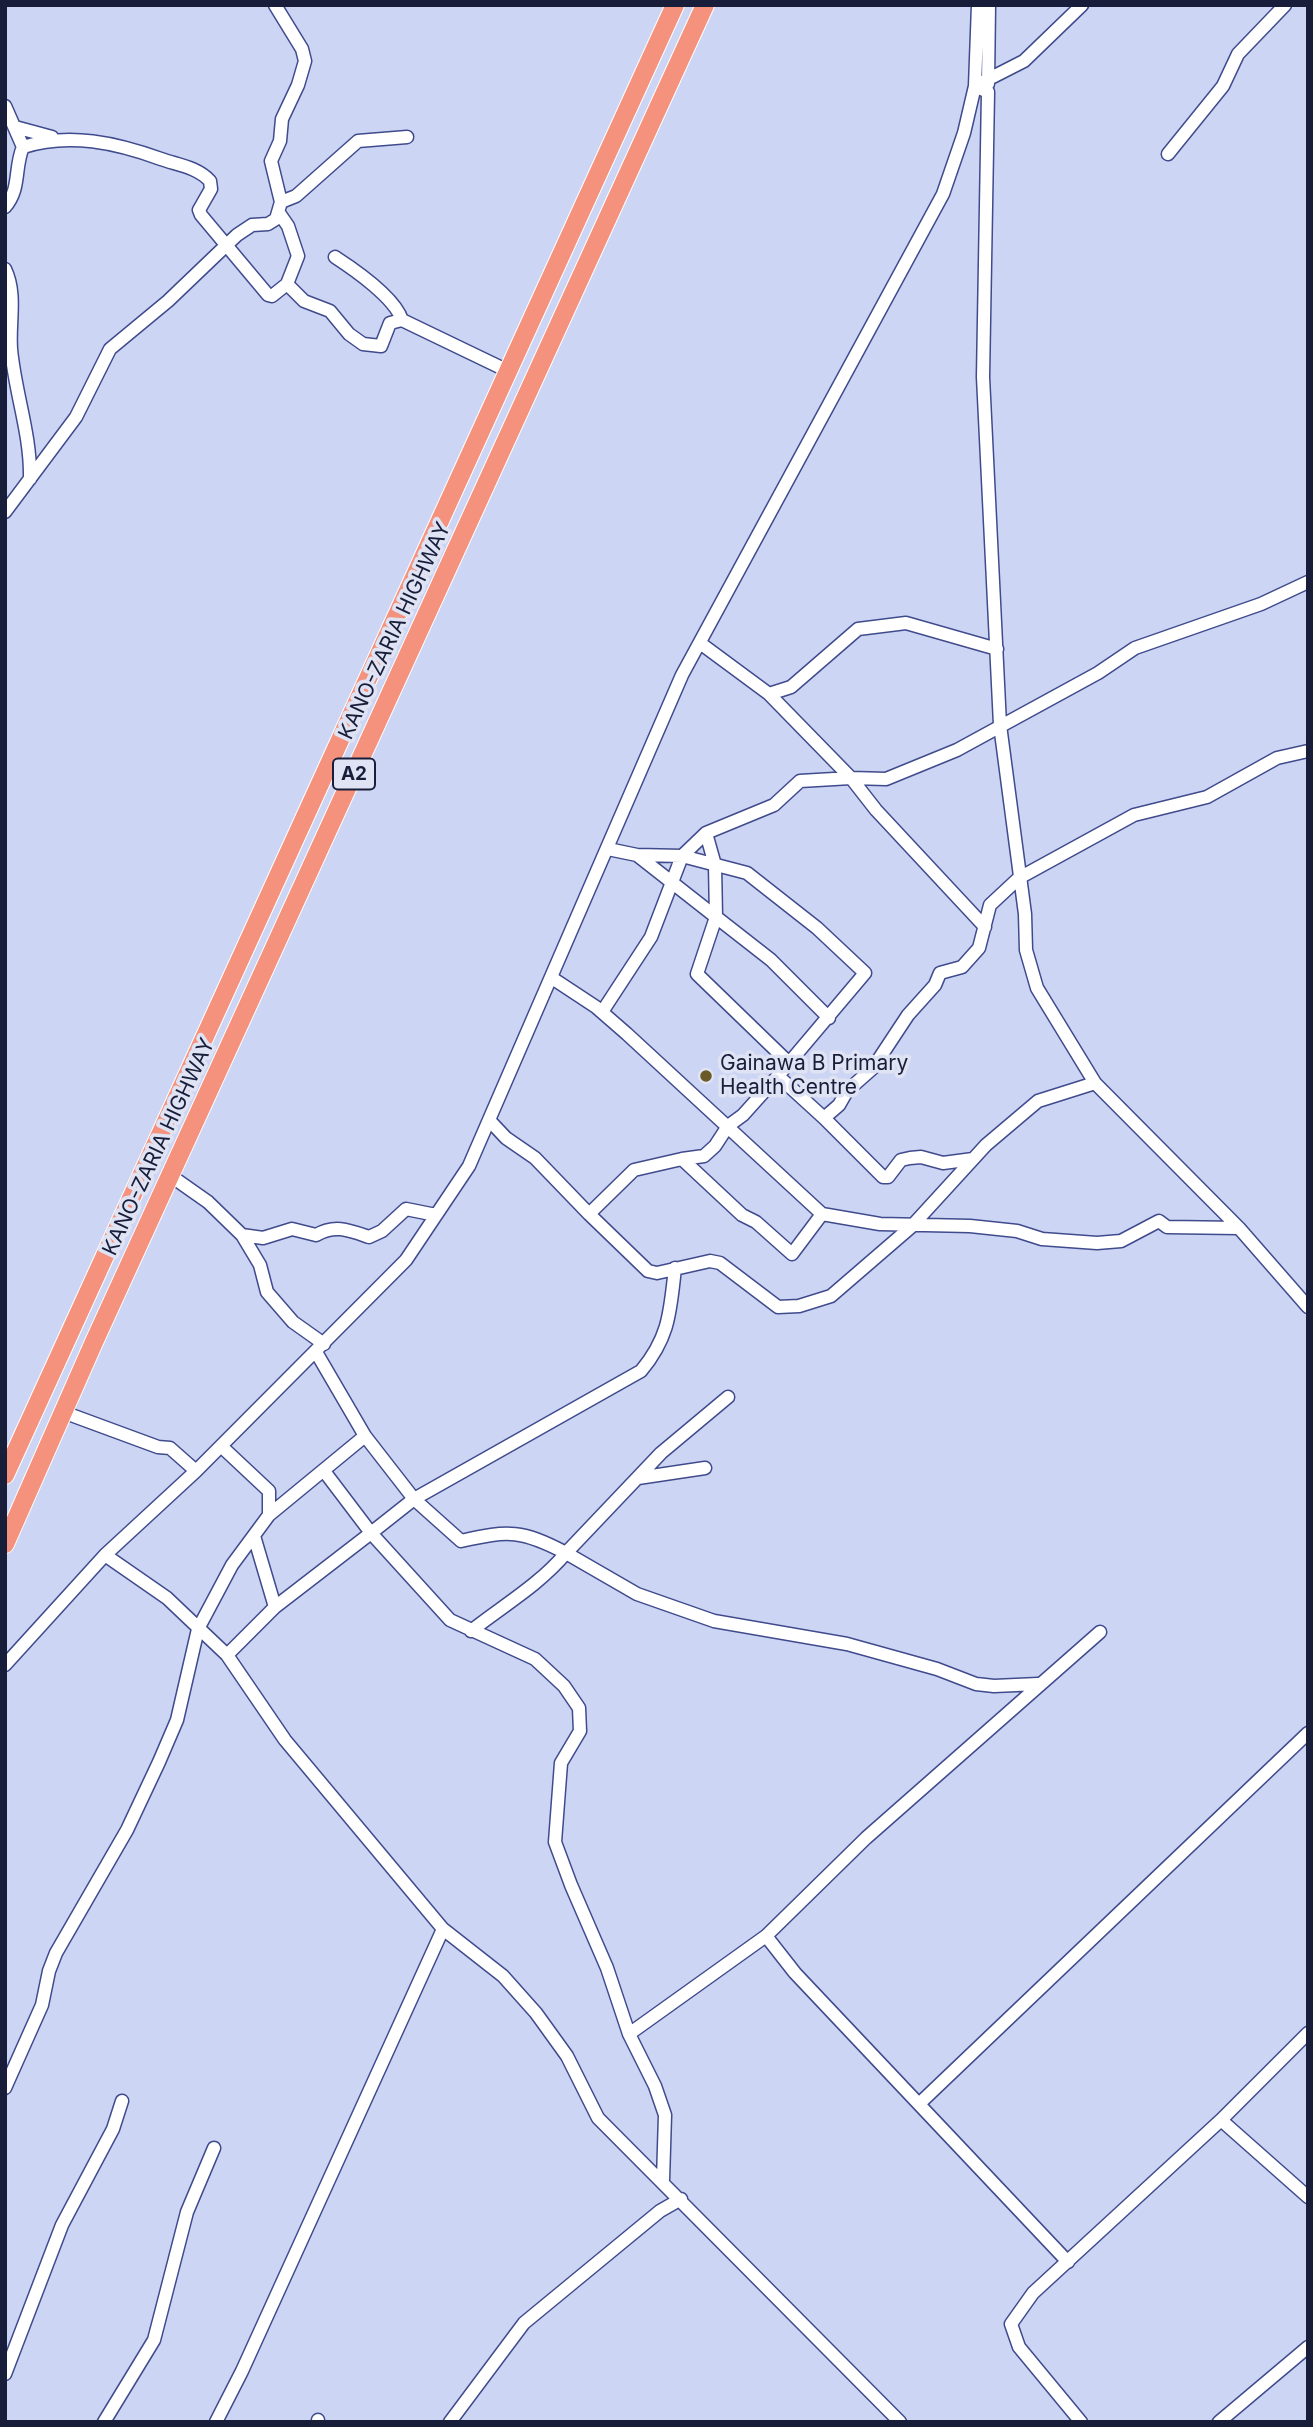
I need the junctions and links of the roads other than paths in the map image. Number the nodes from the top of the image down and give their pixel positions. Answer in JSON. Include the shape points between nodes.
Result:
{"nodes":[{"id":1,"x":275,"y":5,"type":"edge"},
{"id":2,"x":675,"y":5,"type":"edge"},
{"id":3,"x":705,"y":5,"type":"edge"},
{"id":4,"x":978,"y":5,"type":"edge"},
{"id":5,"x":989,"y":5,"type":"edge"},
{"id":6,"x":1082,"y":5,"type":"edge"},
{"id":7,"x":1284,"y":5,"type":"edge"},
{"id":8,"x":975,"y":86,"type":"junction"},
{"id":9,"x":988,"y":86,"type":"junction"},
{"id":10,"x":5,"y":106,"type":"edge"},
{"id":11,"x":15,"y":127,"type":"junction"},
{"id":12,"x":407,"y":137,"type":"dead end"},
{"id":13,"x":59,"y":139,"type":"junction"},
{"id":14,"x":23,"y":147,"type":"junction"},
{"id":15,"x":1168,"y":154,"type":"dead end"},
{"id":16,"x":5,"y":207,"type":"edge"},
{"id":17,"x":280,"y":207,"type":"junction"},
{"id":18,"x":226,"y":245,"type":"junction"},
{"id":19,"x":335,"y":257,"type":"dead end"},
{"id":20,"x":5,"y":269,"type":"edge"},
{"id":21,"x":287,"y":284,"type":"junction"},
{"id":22,"x":402,"y":320,"type":"junction"},
{"id":23,"x":508,"y":371,"type":"junction"},
{"id":24,"x":30,"y":479,"type":"junction"},
{"id":25,"x":5,"y":512,"type":"edge"},
{"id":26,"x":1308,"y":582,"type":"edge"},
{"id":27,"x":700,"y":643,"type":"junction"},
{"id":28,"x":997,"y":649,"type":"junction"},
{"id":29,"x":769,"y":694,"type":"junction"},
{"id":30,"x":1000,"y":725,"type":"junction"},
{"id":31,"x":1308,"y":751,"type":"edge"},
{"id":32,"x":851,"y":778,"type":"junction"},
{"id":33,"x":706,"y":833,"type":"junction"},
{"id":34,"x":608,"y":849,"type":"junction"},
{"id":35,"x":637,"y":855,"type":"junction"},
{"id":36,"x":682,"y":856,"type":"junction"},
{"id":37,"x":715,"y":865,"type":"junction"},
{"id":38,"x":1020,"y":878,"type":"junction"},
{"id":39,"x":673,"y":883,"type":"junction"},
{"id":40,"x":716,"y":916,"type":"junction"},
{"id":41,"x":985,"y":928,"type":"junction"},
{"id":42,"x":552,"y":978,"type":"junction"},
{"id":43,"x":602,"y":1012,"type":"junction"},
{"id":44,"x":829,"y":1018,"type":"junction"},
{"id":45,"x":789,"y":1063,"type":"junction"},
{"id":46,"x":778,"y":1076,"type":"junction"},
{"id":47,"x":1095,"y":1083,"type":"junction"},
{"id":48,"x":824,"y":1118,"type":"junction"},
{"id":49,"x":489,"y":1120,"type":"junction"},
{"id":50,"x":728,"y":1126,"type":"junction"},
{"id":51,"x":682,"y":1159,"type":"junction"},
{"id":52,"x":973,"y":1159,"type":"junction"},
{"id":53,"x":171,"y":1176,"type":"junction"},
{"id":54,"x":589,"y":1214,"type":"junction"},
{"id":55,"x":822,"y":1214,"type":"junction"},
{"id":56,"x":436,"y":1215,"type":"junction"},
{"id":57,"x":911,"y":1227,"type":"junction"},
{"id":58,"x":1239,"y":1228,"type":"junction"},
{"id":59,"x":242,"y":1235,"type":"junction"},
{"id":60,"x":676,"y":1268,"type":"junction"},
{"id":61,"x":1308,"y":1307,"type":"edge"},
{"id":62,"x":320,"y":1348,"type":"junction"},
{"id":63,"x":728,"y":1397,"type":"dead end"},
{"id":64,"x":63,"y":1412,"type":"junction"},
{"id":65,"x":365,"y":1436,"type":"junction"},
{"id":66,"x":220,"y":1446,"type":"junction"},
{"id":67,"x":705,"y":1468,"type":"dead end"},
{"id":68,"x":196,"y":1471,"type":"junction"},
{"id":69,"x":324,"y":1471,"type":"junction"},
{"id":70,"x":5,"y":1475,"type":"edge"},
{"id":71,"x":638,"y":1478,"type":"junction"},
{"id":72,"x":414,"y":1499,"type":"junction"},
{"id":73,"x":269,"y":1515,"type":"junction"},
{"id":74,"x":371,"y":1533,"type":"junction"},
{"id":75,"x":254,"y":1536,"type":"junction"},
{"id":76,"x":5,"y":1545,"type":"edge"},
{"id":77,"x":566,"y":1553,"type":"junction"},
{"id":78,"x":105,"y":1555,"type":"junction"},
{"id":79,"x":275,"y":1607,"type":"junction"},
{"id":80,"x":198,"y":1629,"type":"junction"},
{"id":81,"x":471,"y":1630,"type":"junction"},
{"id":82,"x":1100,"y":1632,"type":"dead end"},
{"id":83,"x":227,"y":1655,"type":"junction"},
{"id":84,"x":5,"y":1665,"type":"edge"},
{"id":85,"x":1038,"y":1684,"type":"junction"},
{"id":86,"x":1308,"y":1733,"type":"edge"},
{"id":87,"x":443,"y":1929,"type":"junction"},
{"id":88,"x":766,"y":1937,"type":"junction"},
{"id":89,"x":629,"y":2034,"type":"junction"},
{"id":90,"x":1308,"y":2034,"type":"edge"},
{"id":91,"x":5,"y":2088,"type":"edge"},
{"id":92,"x":122,"y":2101,"type":"dead end"},
{"id":93,"x":920,"y":2103,"type":"junction"},
{"id":94,"x":1222,"y":2120,"type":"junction"},
{"id":95,"x":214,"y":2148,"type":"dead end"},
{"id":96,"x":663,"y":2180,"type":"junction"},
{"id":97,"x":1308,"y":2197,"type":"edge"},
{"id":98,"x":681,"y":2199,"type":"junction"},
{"id":99,"x":1068,"y":2262,"type":"junction"},
{"id":100,"x":1308,"y":2347,"type":"edge"},
{"id":101,"x":5,"y":2374,"type":"edge"},
{"id":102,"x":104,"y":2422,"type":"edge"},
{"id":103,"x":216,"y":2422,"type":"edge"},
{"id":104,"x":450,"y":2422,"type":"edge"},
{"id":105,"x":900,"y":2422,"type":"edge"},
{"id":106,"x":1081,"y":2422,"type":"edge"},
{"id":107,"x":1219,"y":2422,"type":"edge"}],
"edges":[{"from":1,"to":17,"type":"street","via":[[305,61],[282,119],[270,167]]},
{"from":2,"to":23,"type":"highway","name":"KANO-ZARIA HIGHWAY","number":"A2"},
{"from":3,"to":53,"type":"highway","name":"KANO-ZARIA HIGHWAY","number":"A2"},
{"from":4,"to":8,"type":"street"},
{"from":5,"to":9,"type":"street"},
{"from":6,"to":9,"type":"street","via":[[1024,61]]},
{"from":7,"to":15,"type":"street","via":[[1238,54],[1223,86]]},
{"from":8,"to":9,"type":"street"},
{"from":8,"to":27,"type":"street","via":[[943,194]]},
{"from":9,"to":28,"type":"street","via":[[983,377]]},
{"from":10,"to":11,"type":"street"},
{"from":11,"to":13,"type":"street"},
{"from":11,"to":14,"type":"street"},
{"from":12,"to":17,"type":"street","via":[[358,141]]},
{"from":13,"to":14,"type":"street"},
{"from":13,"to":18,"type":"street","via":[[108,142],[204,175],[211,189],[199,210]]},
{"from":14,"to":16,"type":"street","via":[[17,186]]},
{"from":17,"to":18,"type":"street","via":[[268,224],[252,225]]},
{"from":17,"to":21,"type":"street","via":[[298,256]]},
{"from":18,"to":21,"type":"street","via":[[268,295]]},
{"from":18,"to":24,"type":"street","via":[[110,349],[76,418]]},
{"from":19,"to":22,"type":"street","via":[[392,304]]},
{"from":20,"to":24,"type":"street","via":[[13,285],[11,350]]},
{"from":21,"to":22,"type":"street","via":[[304,301],[330,311],[349,334],[370,347],[381,346],[390,323]]},
{"from":22,"to":23,"type":"street"},
{"from":23,"to":70,"type":"highway","name":"KANO-ZARIA HIGHWAY","number":"A2"},
{"from":24,"to":25,"type":"street"},
{"from":26,"to":30,"type":"street","via":[[1261,604],[1135,648]]},
{"from":27,"to":29,"type":"street"},
{"from":27,"to":34,"type":"street"},
{"from":28,"to":29,"type":"street","via":[[906,623],[858,629],[791,687]]},
{"from":28,"to":30,"type":"street"},
{"from":29,"to":32,"type":"street"},
{"from":30,"to":32,"type":"street","via":[[957,750],[886,779]]},
{"from":30,"to":38,"type":"street"},
{"from":31,"to":38,"type":"street","via":[[1277,758],[1207,797],[1134,815]]},
{"from":32,"to":33,"type":"street","via":[[800,781],[774,805]]},
{"from":32,"to":41,"type":"street"},
{"from":33,"to":36,"type":"street"},
{"from":33,"to":37,"type":"street"},
{"from":34,"to":35,"type":"street"},
{"from":34,"to":42,"type":"street"},
{"from":35,"to":36,"type":"street"},
{"from":35,"to":39,"type":"street"},
{"from":36,"to":37,"type":"street"},
{"from":36,"to":39,"type":"street"},
{"from":37,"to":40,"type":"street"},
{"from":37,"to":44,"type":"street","via":[[747,873],[865,973]]},
{"from":38,"to":41,"type":"street","via":[[990,905]]},
{"from":38,"to":47,"type":"street","via":[[1026,950],[1037,988]]},
{"from":39,"to":40,"type":"street"},
{"from":39,"to":43,"type":"street","via":[[651,937]]},
{"from":40,"to":44,"type":"street","via":[[771,960]]},
{"from":40,"to":45,"type":"street","via":[[697,974]]},
{"from":41,"to":48,"type":"street","via":[[979,948],[961,967],[940,973],[873,1068]]},
{"from":42,"to":43,"type":"street"},
{"from":42,"to":49,"type":"street"},
{"from":43,"to":50,"type":"street"},
{"from":44,"to":45,"type":"street"},
{"from":45,"to":46,"type":"street"},
{"from":46,"to":48,"type":"street"},
{"from":46,"to":50,"type":"street"},
{"from":47,"to":52,"type":"street","via":[[1038,1101]]},
{"from":47,"to":58,"type":"street"},
{"from":48,"to":52,"type":"street","via":[[883,1177],[909,1158],[943,1163]]},
{"from":49,"to":54,"type":"street","via":[[535,1158]]},
{"from":49,"to":56,"type":"street","via":[[469,1166]]},
{"from":50,"to":51,"type":"street","via":[[704,1156]]},
{"from":50,"to":55,"type":"street"},
{"from":51,"to":54,"type":"street","via":[[634,1170]]},
{"from":51,"to":55,"type":"street","via":[[792,1254]]},
{"from":52,"to":57,"type":"street"},
{"from":53,"to":59,"type":"street","via":[[208,1202]]},
{"from":53,"to":64,"type":"highway","name":"KANO-ZARIA HIGHWAY","number":"A2"},
{"from":54,"to":60,"type":"street","via":[[648,1272]]},
{"from":55,"to":57,"type":"street"},
{"from":56,"to":59,"type":"street","via":[[406,1209],[369,1237],[343,1228],[329,1228],[316,1235],[292,1229],[263,1238]]},
{"from":56,"to":62,"type":"street","via":[[406,1260]]},
{"from":57,"to":58,"type":"street","via":[[971,1226],[1097,1243],[1121,1241],[1158,1221],[1167,1227]]},
{"from":57,"to":60,"type":"street","via":[[831,1296],[799,1306],[778,1307],[720,1263]]},
{"from":58,"to":61,"type":"street"},
{"from":59,"to":62,"type":"street","via":[[260,1265],[267,1292]]},
{"from":60,"to":72,"type":"street","via":[[668,1326],[659,1350],[641,1371]]},
{"from":62,"to":65,"type":"street"},
{"from":62,"to":66,"type":"street"},
{"from":63,"to":71,"type":"street"},
{"from":64,"to":68,"type":"street","via":[[158,1447],[170,1447]]},
{"from":64,"to":76,"type":"highway","name":"KANO-ZARIA HIGHWAY","number":"A2"},
{"from":65,"to":69,"type":"street"},
{"from":65,"to":72,"type":"street"},
{"from":66,"to":68,"type":"street"},
{"from":66,"to":73,"type":"street","via":[[265,1485],[271,1500]]},
{"from":67,"to":71,"type":"street"},
{"from":68,"to":78,"type":"street"},
{"from":69,"to":73,"type":"street"},
{"from":69,"to":74,"type":"street"},
{"from":71,"to":77,"type":"street"},
{"from":72,"to":74,"type":"street"},
{"from":72,"to":77,"type":"street","via":[[461,1541],[509,1531],[536,1537]]},
{"from":73,"to":75,"type":"street"},
{"from":74,"to":79,"type":"street"},
{"from":74,"to":81,"type":"street","via":[[450,1620]]},
{"from":75,"to":79,"type":"street"},
{"from":75,"to":80,"type":"street","via":[[232,1565]]},
{"from":77,"to":81,"type":"street","via":[[530,1589]]},
{"from":77,"to":85,"type":"street","via":[[637,1594],[714,1621],[847,1644],[976,1684]]},
{"from":78,"to":80,"type":"street","via":[[150,1585]]},
{"from":78,"to":84,"type":"street"},
{"from":79,"to":83,"type":"street"},
{"from":80,"to":83,"type":"street"},
{"from":80,"to":91,"type":"street","via":[[177,1720],[127,1830],[56,1953],[42,2005]]},
{"from":81,"to":89,"type":"street","via":[[535,1659],[564,1686],[579,1708],[580,1731],[561,1763],[555,1842]]},
{"from":82,"to":85,"type":"street"},
{"from":83,"to":87,"type":"street","via":[[285,1740]]},
{"from":85,"to":88,"type":"street","via":[[866,1838]]},
{"from":86,"to":93,"type":"street"},
{"from":87,"to":96,"type":"street","via":[[503,1976],[536,2013],[567,2056],[598,2118]]},
{"from":87,"to":103,"type":"street"},
{"from":88,"to":89,"type":"street"},
{"from":88,"to":93,"type":"street"},
{"from":89,"to":96,"type":"street","via":[[665,2115]]},
{"from":90,"to":94,"type":"street"},
{"from":92,"to":101,"type":"street","via":[[113,2129],[62,2225]]},
{"from":93,"to":99,"type":"street"},
{"from":94,"to":97,"type":"street"},
{"from":94,"to":99,"type":"street"},
{"from":95,"to":102,"type":"street","via":[[187,2212],[154,2340]]},
{"from":96,"to":98,"type":"street"},
{"from":98,"to":104,"type":"street","via":[[524,2323]]},
{"from":98,"to":105,"type":"street"},
{"from":99,"to":106,"type":"street","via":[[1033,2293],[1011,2324],[1019,2347]]},
{"from":100,"to":107,"type":"street"}]}
